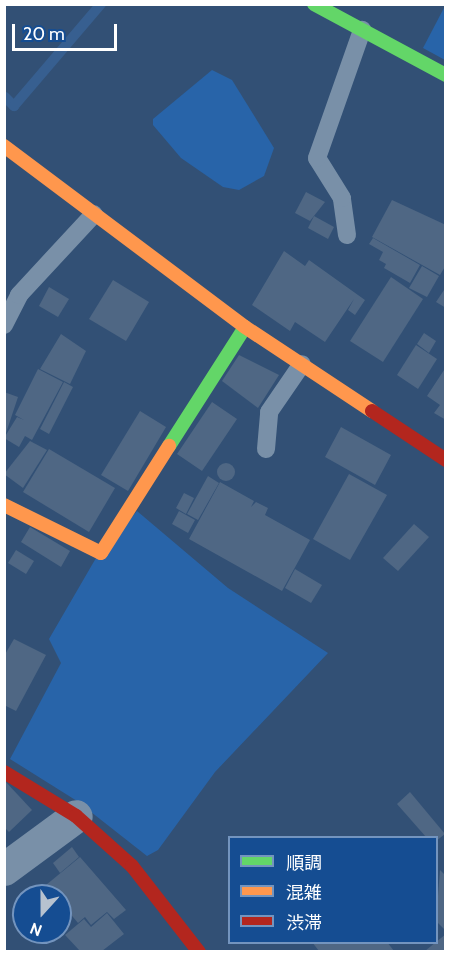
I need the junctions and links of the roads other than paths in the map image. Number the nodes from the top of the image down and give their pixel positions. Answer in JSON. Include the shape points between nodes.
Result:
{"nodes":[{"id":1,"x":314,"y":4,"type":"edge"},
{"id":2,"x":362,"y":30,"type":"junction"},
{"id":3,"x":446,"y":75,"type":"edge"},
{"id":4,"x":4,"y":146,"type":"edge"},
{"id":5,"x":94,"y":214,"type":"junction"},
{"id":6,"x":346,"y":235,"type":"dead end"},
{"id":7,"x":4,"y":325,"type":"edge"},
{"id":8,"x":245,"y":327,"type":"junction"},
{"id":9,"x":302,"y":364,"type":"junction"},
{"id":10,"x":266,"y":449,"type":"dead end"},
{"id":11,"x":446,"y":460,"type":"edge"},
{"id":12,"x":4,"y":505,"type":"edge"},
{"id":13,"x":4,"y":772,"type":"edge"},
{"id":14,"x":76,"y":816,"type":"junction"},
{"id":15,"x":4,"y":869,"type":"edge"},
{"id":16,"x":198,"y":951,"type":"edge"}],
"edges":[{"from":1,"to":2,"type":"street"},
{"from":2,"to":3,"type":"street"},
{"from":2,"to":6,"type":"lane","via":[[318,150],[322,171],[342,198]]},
{"from":4,"to":5,"type":"street"},
{"from":5,"to":7,"type":"lane","via":[[19,295]]},
{"from":5,"to":8,"type":"street"},
{"from":8,"to":9,"type":"street"},
{"from":8,"to":12,"type":"street","via":[[101,553]]},
{"from":9,"to":10,"type":"lane","via":[[269,412]]},
{"from":9,"to":11,"type":"street"},
{"from":13,"to":14,"type":"street"},
{"from":14,"to":15,"type":"street"},
{"from":14,"to":16,"type":"street","via":[[132,866]]}]}
